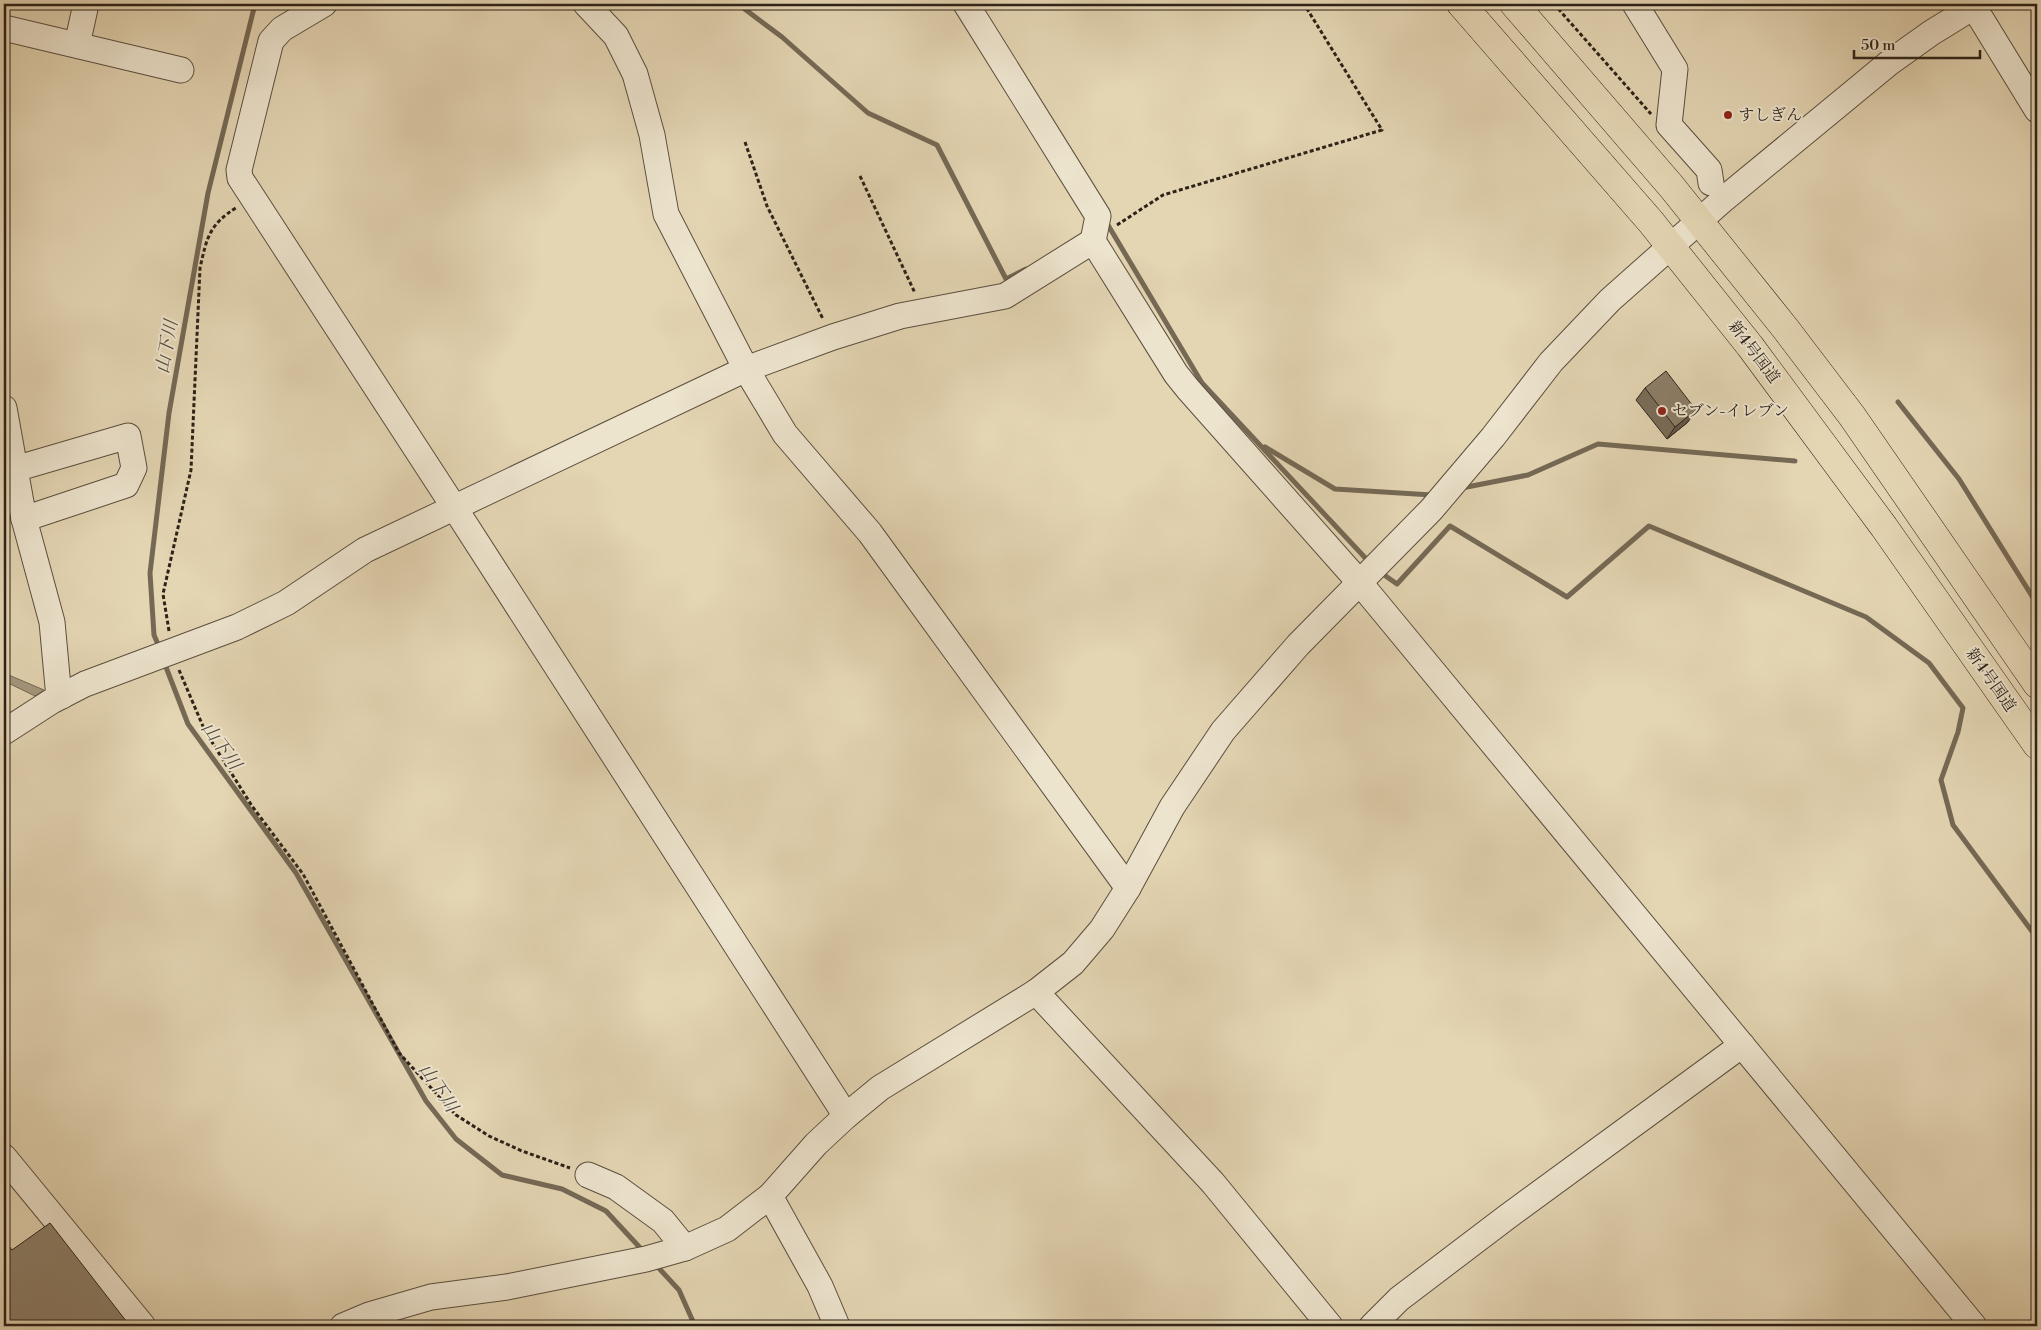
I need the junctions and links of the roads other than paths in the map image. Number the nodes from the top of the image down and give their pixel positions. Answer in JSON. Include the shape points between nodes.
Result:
{"nodes":[{"id":1,"x":86,"y":4,"type":"edge"},
{"id":2,"x":324,"y":4,"type":"edge"},
{"id":3,"x":586,"y":4,"type":"edge"},
{"id":4,"x":966,"y":4,"type":"edge"},
{"id":5,"x":1461,"y":4,"type":"edge"},
{"id":6,"x":1514,"y":4,"type":"edge"},
{"id":7,"x":1635,"y":4,"type":"edge"},
{"id":8,"x":1974,"y":5,"type":"edge"},
{"id":9,"x":4,"y":28,"type":"edge"},
{"id":10,"x":77,"y":46,"type":"junction"},
{"id":11,"x":181,"y":70,"type":"dead end"},
{"id":12,"x":2037,"y":110,"type":"edge"},
{"id":13,"x":1711,"y":183,"type":"dead end"},
{"id":14,"x":1700,"y":221,"type":"junction"},
{"id":15,"x":1093,"y":241,"type":"junction"},
{"id":16,"x":1671,"y":246,"type":"junction"},
{"id":17,"x":746,"y":369,"type":"junction"},
{"id":18,"x":4,"y":408,"type":"edge"},
{"id":19,"x":15,"y":470,"type":"junction"},
{"id":20,"x":454,"y":507,"type":"junction"},
{"id":21,"x":24,"y":519,"type":"junction"},
{"id":22,"x":1360,"y":583,"type":"junction"},
{"id":23,"x":2037,"y":684,"type":"edge"},
{"id":24,"x":62,"y":696,"type":"junction"},
{"id":25,"x":4,"y":732,"type":"edge"},
{"id":26,"x":2037,"y":745,"type":"edge"},
{"id":27,"x":1128,"y":888,"type":"junction"},
{"id":28,"x":1036,"y":992,"type":"junction"},
{"id":29,"x":1742,"y":1045,"type":"junction"},
{"id":30,"x":846,"y":1116,"type":"junction"},
{"id":31,"x":4,"y":1157,"type":"edge"},
{"id":32,"x":588,"y":1175,"type":"road end"},
{"id":33,"x":770,"y":1196,"type":"junction"},
{"id":34,"x":684,"y":1248,"type":"junction"},
{"id":35,"x":143,"y":1326,"type":"edge"},
{"id":36,"x":343,"y":1326,"type":"edge"},
{"id":37,"x":837,"y":1326,"type":"edge"},
{"id":38,"x":1330,"y":1326,"type":"edge"},
{"id":39,"x":1372,"y":1326,"type":"edge"},
{"id":40,"x":1974,"y":1326,"type":"edge"}],
"edges":[{"from":1,"to":10,"type":"street"},
{"from":2,"to":20,"type":"street","via":[[282,29],[271,41],[238,170],[240,178]]},
{"from":3,"to":17,"type":"street","via":[[616,36],[635,74],[652,135],[666,214]]},
{"from":4,"to":15,"type":"street","via":[[1098,216]]},
{"from":5,"to":16,"type":"highway","name":"新4号国道"},
{"from":6,"to":14,"type":"highway"},
{"from":7,"to":13,"type":"street","via":[[1675,69],[1669,125],[1709,170]]},
{"from":8,"to":12,"type":"street"},
{"from":8,"to":14,"type":"street","via":[[1888,63]]},
{"from":9,"to":10,"type":"street"},
{"from":10,"to":11,"type":"street"},
{"from":14,"to":16,"type":"street"},
{"from":14,"to":23,"type":"highway","via":[[1852,416]]},
{"from":15,"to":17,"type":"street","via":[[1005,296],[900,316]]},
{"from":15,"to":22,"type":"street","via":[[1176,374]]},
{"from":16,"to":22,"type":"street","via":[[1610,300],[1551,362],[1431,510]]},
{"from":16,"to":26,"type":"highway","name":"新4号国道","via":[[1750,346],[1884,527]]},
{"from":17,"to":20,"type":"street"},
{"from":17,"to":27,"type":"street","via":[[785,434],[870,533]]},
{"from":18,"to":19,"type":"street"},
{"from":19,"to":21,"type":"street"},
{"from":19,"to":21,"type":"street","via":[[128,436],[134,468],[126,485]]},
{"from":20,"to":24,"type":"street","via":[[365,550],[286,603],[237,627],[85,684]]},
{"from":20,"to":30,"type":"street"},
{"from":21,"to":24,"type":"street","via":[[52,622],[58,687]]},
{"from":22,"to":27,"type":"street","via":[[1298,645],[1223,732],[1172,807]]},
{"from":22,"to":29,"type":"street"},
{"from":24,"to":25,"type":"street"},
{"from":27,"to":28,"type":"street","via":[[1102,930],[1072,963]]},
{"from":28,"to":30,"type":"street","via":[[880,1088]]},
{"from":28,"to":38,"type":"street","via":[[1213,1183]]},
{"from":29,"to":39,"type":"street","via":[[1500,1222],[1399,1300]]},
{"from":29,"to":40,"type":"street"},
{"from":30,"to":33,"type":"street"},
{"from":31,"to":35,"type":"street"},
{"from":32,"to":34,"type":"street","via":[[616,1187],[663,1221]]},
{"from":33,"to":34,"type":"street","via":[[728,1229]]},
{"from":33,"to":37,"type":"street","via":[[820,1286]]},
{"from":34,"to":36,"type":"street","via":[[646,1259],[507,1287],[431,1297],[368,1315]]}]}
